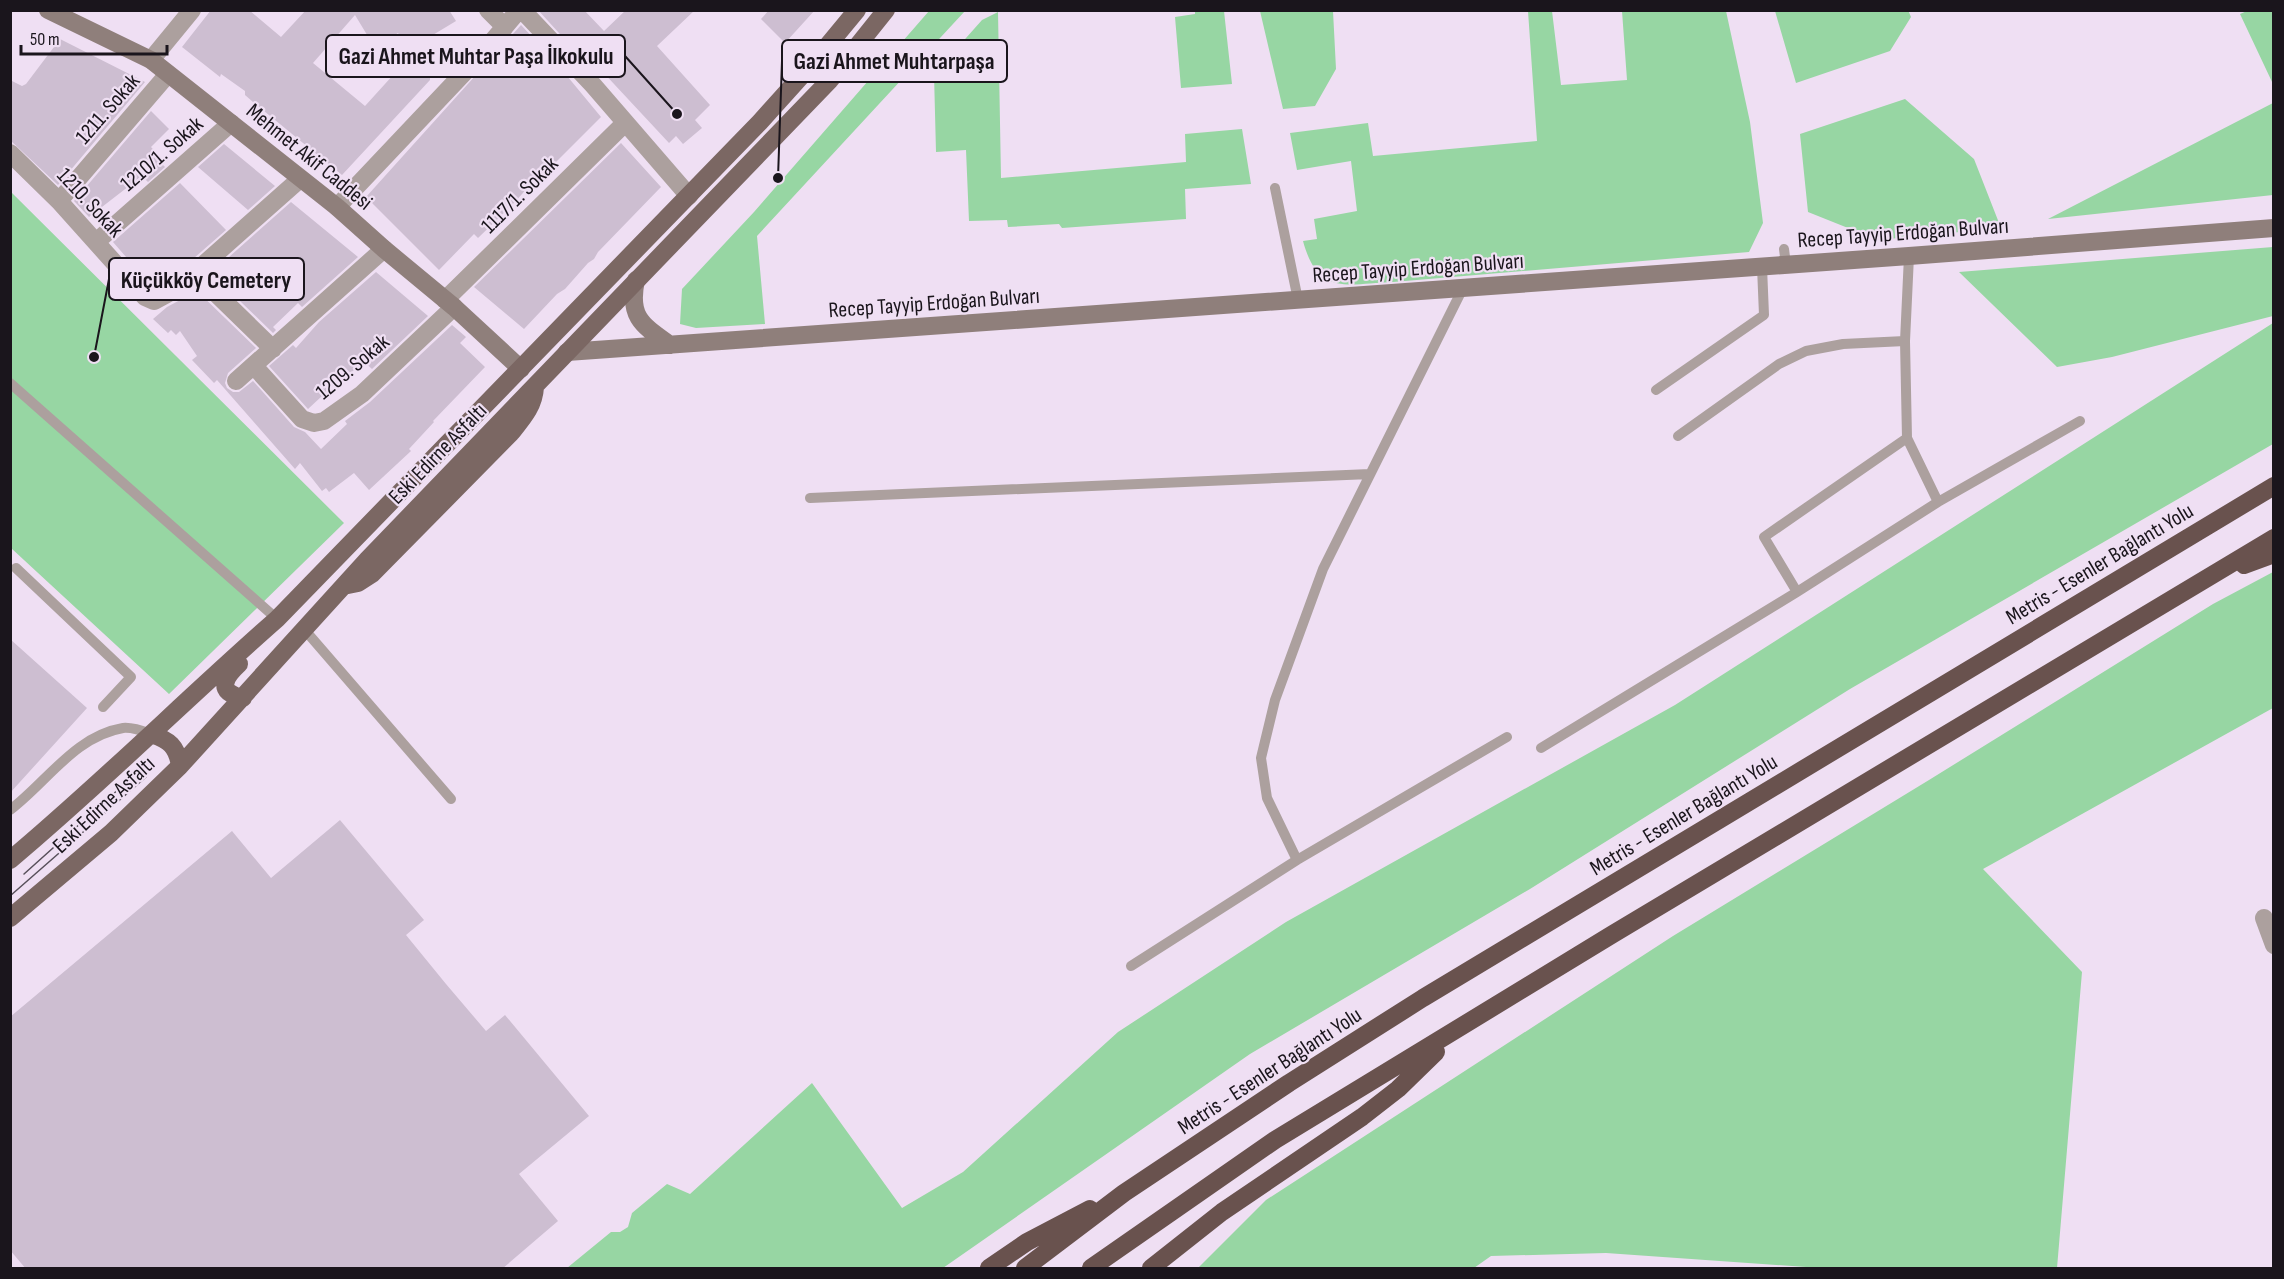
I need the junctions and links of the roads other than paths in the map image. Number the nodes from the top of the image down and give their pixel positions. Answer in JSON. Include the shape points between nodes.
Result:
{"nodes":[{"id":1,"x":48,"y":10,"type":"edge"},
{"id":2,"x":192,"y":10,"type":"edge"},
{"id":3,"x":488,"y":10,"type":"edge"},
{"id":4,"x":520,"y":10,"type":"edge"},
{"id":5,"x":886,"y":10,"type":"edge"},
{"id":6,"x":849,"y":14,"type":"edge"},
{"id":7,"x":505,"y":27,"type":"junction"},
{"id":8,"x":151,"y":60,"type":"junction"},
{"id":9,"x":168,"y":74,"type":"junction"},
{"id":10,"x":231,"y":123,"type":"junction"},
{"id":11,"x":626,"y":123,"type":"junction"},
{"id":12,"x":10,"y":153,"type":"edge"},
{"id":13,"x":300,"y":178,"type":"junction"},
{"id":14,"x":1275,"y":188,"type":"dead end"},
{"id":15,"x":689,"y":196,"type":"junction"},
{"id":16,"x":59,"y":201,"type":"junction"},
{"id":17,"x":337,"y":207,"type":"junction"},
{"id":18,"x":2274,"y":228,"type":"edge"},
{"id":19,"x":96,"y":242,"type":"junction"},
{"id":20,"x":384,"y":249,"type":"junction"},
{"id":21,"x":1909,"y":256,"type":"junction"},
{"id":22,"x":1762,"y":267,"type":"junction"},
{"id":23,"x":194,"y":272,"type":"junction"},
{"id":24,"x":636,"y":280,"type":"junction"},
{"id":25,"x":1463,"y":288,"type":"junction"},
{"id":26,"x":1298,"y":300,"type":"junction"},
{"id":27,"x":450,"y":304,"type":"junction"},
{"id":28,"x":1905,"y":341,"type":"junction"},
{"id":29,"x":670,"y":345,"type":"junction"},
{"id":30,"x":273,"y":349,"type":"junction"},
{"id":31,"x":567,"y":352,"type":"junction"},
{"id":32,"x":537,"y":353,"type":"junction"},
{"id":33,"x":254,"y":366,"type":"junction"},
{"id":34,"x":521,"y":369,"type":"junction"},
{"id":35,"x":236,"y":381,"type":"dead end"},
{"id":36,"x":10,"y":382,"type":"edge"},
{"id":37,"x":536,"y":385,"type":"junction"},
{"id":38,"x":1656,"y":390,"type":"dead end"},
{"id":39,"x":2080,"y":421,"type":"dead end"},
{"id":40,"x":1678,"y":436,"type":"dead end"},
{"id":41,"x":1907,"y":438,"type":"junction"},
{"id":42,"x":1370,"y":474,"type":"junction"},
{"id":43,"x":2274,"y":486,"type":"edge"},
{"id":44,"x":810,"y":498,"type":"dead end"},
{"id":45,"x":1938,"y":502,"type":"junction"},
{"id":46,"x":2274,"y":538,"type":"edge"},
{"id":47,"x":2274,"y":554,"type":"edge"},
{"id":48,"x":16,"y":568,"type":"dead end"},
{"id":49,"x":2211,"y":575,"type":"junction"},
{"id":50,"x":1797,"y":592,"type":"junction"},
{"id":51,"x":277,"y":619,"type":"junction"},
{"id":52,"x":304,"y":629,"type":"junction"},
{"id":53,"x":251,"y":642,"type":"junction"},
{"id":54,"x":243,"y":698,"type":"junction"},
{"id":55,"x":103,"y":706,"type":"dead end"},
{"id":56,"x":151,"y":734,"type":"junction"},
{"id":57,"x":1507,"y":737,"type":"dead end"},
{"id":58,"x":1541,"y":748,"type":"dead end"},
{"id":59,"x":180,"y":766,"type":"junction"},
{"id":60,"x":451,"y":799,"type":"dead end"},
{"id":61,"x":10,"y":810,"type":"edge"},
{"id":62,"x":10,"y":860,"type":"edge"},
{"id":63,"x":1297,"y":860,"type":"junction"},
{"id":64,"x":10,"y":918,"type":"edge"},
{"id":65,"x":2264,"y":918,"type":"dead end"},
{"id":66,"x":2274,"y":945,"type":"edge"},
{"id":67,"x":1131,"y":966,"type":"dead end"},
{"id":68,"x":1467,"y":1025,"type":"junction"},
{"id":69,"x":1124,"y":1193,"type":"junction"},
{"id":70,"x":989,"y":1269,"type":"edge"},
{"id":71,"x":1025,"y":1269,"type":"edge"},
{"id":72,"x":1091,"y":1269,"type":"edge"},
{"id":73,"x":1151,"y":1269,"type":"edge"}],
"edges":[{"from":1,"to":8,"type":"street","name":"Mehmet Akif Caddesi"},
{"from":2,"to":8,"type":"street"},
{"from":3,"to":7,"type":"street"},
{"from":4,"to":7,"type":"street"},
{"from":4,"to":11,"type":"street"},
{"from":5,"to":24,"type":"main road","via":[[830,80]]},
{"from":6,"to":15,"type":"main road","name":"Eski Edirne Asfaltı","via":[[776,105]]},
{"from":7,"to":17,"type":"street"},
{"from":8,"to":9,"type":"street","name":"Mehmet Akif Caddesi"},
{"from":9,"to":10,"type":"street","name":"Mehmet Akif Caddesi"},
{"from":9,"to":16,"type":"street","name":"1211. Sokak"},
{"from":10,"to":13,"type":"street","name":"Mehmet Akif Caddesi"},
{"from":10,"to":19,"type":"street","name":"1210/1. Sokak"},
{"from":11,"to":15,"type":"street"},
{"from":11,"to":27,"type":"street","name":"1117/1. Sokak"},
{"from":12,"to":16,"type":"street","name":"1210. Sokak"},
{"from":13,"to":17,"type":"street","name":"Mehmet Akif Caddesi"},
{"from":13,"to":23,"type":"street","name":"1210. Sokak"},
{"from":14,"to":26,"type":"lane"},
{"from":15,"to":32,"type":"main road","name":"Eski Edirne Asfaltı"},
{"from":16,"to":19,"type":"street","name":"1210. Sokak"},
{"from":17,"to":20,"type":"street","name":"Mehmet Akif Caddesi"},
{"from":18,"to":21,"type":"street","name":"Recep Tayyip Erdoğan Bulvarı"},
{"from":19,"to":23,"type":"street","name":"1210. Sokak","via":[[145,297],[154,301],[176,289]]},
{"from":20,"to":27,"type":"street","name":"Mehmet Akif Caddesi"},
{"from":20,"to":30,"type":"street"},
{"from":21,"to":22,"type":"street","name":"Recep Tayyip Erdoğan Bulvarı","via":[[1785,257]]},
{"from":21,"to":28,"type":"lane"},
{"from":22,"to":25,"type":"street","name":"Recep Tayyip Erdoğan Bulvarı"},
{"from":22,"to":38,"type":"lane","via":[[1764,315]]},
{"from":23,"to":30,"type":"street"},
{"from":24,"to":29,"type":"street","via":[[632,297],[635,313],[646,328]]},
{"from":24,"to":31,"type":"main road"},
{"from":25,"to":26,"type":"street","name":"Recep Tayyip Erdoğan Bulvarı"},
{"from":25,"to":42,"type":"lane"},
{"from":26,"to":29,"type":"street","name":"Recep Tayyip Erdoğan Bulvarı"},
{"from":27,"to":33,"type":"street","name":"1209. Sokak","via":[[362,394],[324,421],[302,419]]},
{"from":27,"to":34,"type":"street","name":"Mehmet Akif Caddesi"},
{"from":28,"to":40,"type":"lane","via":[[1842,344],[1806,351],[1779,363]]},
{"from":28,"to":41,"type":"lane"},
{"from":29,"to":31,"type":"street","name":"Recep Tayyip Erdoğan Bulvarı"},
{"from":30,"to":33,"type":"street"},
{"from":31,"to":32,"type":"main road"},
{"from":31,"to":37,"type":"main road"},
{"from":32,"to":34,"type":"main road","name":"Eski Edirne Asfaltı"},
{"from":33,"to":35,"type":"street"},
{"from":34,"to":37,"type":"main road"},
{"from":34,"to":51,"type":"main road","name":"Eski Edirne Asfaltı"},
{"from":36,"to":51,"type":"lane"},
{"from":37,"to":52,"type":"main road","name":"Eski Edirne Asfaltı","via":[[535,398],[512,433],[372,574],[358,583],[342,586]]},
{"from":39,"to":45,"type":"lane"},
{"from":41,"to":45,"type":"lane"},
{"from":41,"to":50,"type":"lane","via":[[1764,537]]},
{"from":42,"to":44,"type":"lane"},
{"from":42,"to":63,"type":"lane","via":[[1323,569],[1275,700],[1261,758],[1267,798]]},
{"from":43,"to":69,"type":"highway","name":"Metris - Esenler Bağlantı Yolu","via":[[1423,998]]},
{"from":45,"to":50,"type":"lane"},
{"from":46,"to":49,"type":"highway"},
{"from":47,"to":49,"type":"highway"},
{"from":48,"to":55,"type":"lane","via":[[130,677]]},
{"from":49,"to":68,"type":"highway"},
{"from":50,"to":58,"type":"lane"},
{"from":51,"to":53,"type":"main road","name":"Eski Edirne Asfaltı"},
{"from":52,"to":54,"type":"main road","name":"Eski Edirne Asfaltı"},
{"from":52,"to":60,"type":"lane"},
{"from":53,"to":54,"type":"main road","via":[[247,656],[224,681],[228,692]]},
{"from":53,"to":56,"type":"main road","name":"Eski Edirne Asfaltı"},
{"from":54,"to":59,"type":"main road","name":"Eski Edirne Asfaltı"},
{"from":56,"to":59,"type":"main road","via":[[175,746]]},
{"from":56,"to":61,"type":"lane","via":[[124,728],[92,739]]},
{"from":56,"to":62,"type":"main road","name":"Eski Edirne Asfaltı"},
{"from":57,"to":63,"type":"lane"},
{"from":59,"to":64,"type":"main road","name":"Eski Edirne Asfaltı","via":[[111,832]]},
{"from":63,"to":67,"type":"lane"},
{"from":65,"to":66,"type":"street"},
{"from":68,"to":72,"type":"highway","via":[[1275,1140]]},
{"from":68,"to":73,"type":"highway","via":[[1362,1117],[1222,1212]]},
{"from":69,"to":70,"type":"highway","via":[[1028,1242]]},
{"from":69,"to":71,"type":"highway"}]}
